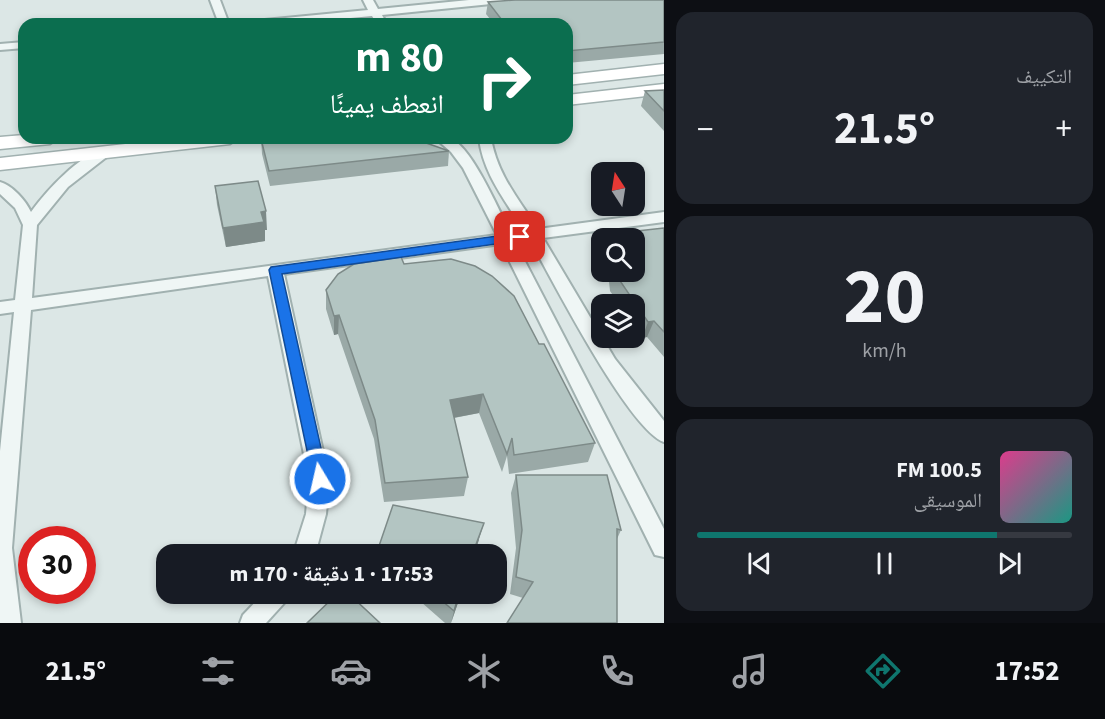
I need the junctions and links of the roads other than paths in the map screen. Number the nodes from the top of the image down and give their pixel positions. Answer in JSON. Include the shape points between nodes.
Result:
{"nodes":[{"id":1,"x":214,"y":0,"type":"edge"},
{"id":2,"x":368,"y":0,"type":"edge"},
{"id":3,"x":389,"y":0,"type":"edge"},
{"id":4,"x":501,"y":0,"type":"edge"},
{"id":5,"x":395,"y":10,"type":"junction"},
{"id":6,"x":375,"y":12,"type":"junction"},
{"id":7,"x":222,"y":18,"type":"edge"},
{"id":8,"x":314,"y":18,"type":"edge"},
{"id":9,"x":378,"y":18,"type":"edge"},
{"id":10,"x":400,"y":18,"type":"edge"},
{"id":11,"x":18,"y":46,"type":"edge"},
{"id":12,"x":0,"y":47,"type":"edge"},
{"id":13,"x":664,"y":69,"type":"edge"},
{"id":14,"x":573,"y":79,"type":"edge"},
{"id":15,"x":664,"y":88,"type":"edge"},
{"id":16,"x":573,"y":99,"type":"edge"},
{"id":17,"x":18,"y":141,"type":"edge"},
{"id":18,"x":0,"y":143,"type":"edge"},
{"id":19,"x":177,"y":144,"type":"edge"},
{"id":20,"x":449,"y":144,"type":"edge"},
{"id":21,"x":485,"y":144,"type":"edge"},
{"id":22,"x":106,"y":152,"type":"junction"},
{"id":23,"x":0,"y":164,"type":"edge"},
{"id":24,"x":0,"y":186,"type":"edge"},
{"id":25,"x":664,"y":217,"type":"edge"},
{"id":26,"x":30,"y":225,"type":"junction"},
{"id":27,"x":534,"y":235,"type":"junction"},
{"id":28,"x":506,"y":238,"type":"junction"},
{"id":29,"x":275,"y":270,"type":"junction"},
{"id":30,"x":23,"y":305,"type":"junction"},
{"id":31,"x":0,"y":308,"type":"edge"},
{"id":32,"x":664,"y":434,"type":"edge"},
{"id":33,"x":307,"y":544,"type":"edge"},
{"id":34,"x":664,"y":551,"type":"edge"},
{"id":35,"x":269,"y":604,"type":"edge"},
{"id":36,"x":10,"y":623,"type":"edge"},
{"id":37,"x":251,"y":623,"type":"edge"}],
"edges":[{"from":1,"to":7,"type":"street"},
{"from":2,"to":6,"type":"street"},
{"from":3,"to":5,"type":"street"},
{"from":4,"to":5,"type":"street"},
{"from":5,"to":6,"type":"street"},
{"from":5,"to":10,"type":"street"},
{"from":6,"to":8,"type":"street"},
{"from":6,"to":9,"type":"street"},
{"from":11,"to":12,"type":"street"},
{"from":13,"to":14,"type":"street"},
{"from":15,"to":16,"type":"street"},
{"from":17,"to":18,"type":"street"},
{"from":19,"to":22,"type":"street"},
{"from":20,"to":28,"type":"street","via":[[470,168]]},
{"from":21,"to":27,"type":"street","via":[[491,166]]},
{"from":22,"to":23,"type":"street"},
{"from":22,"to":26,"type":"street","via":[[61,184]]},
{"from":24,"to":26,"type":"street","via":[[21,206]]},
{"from":25,"to":27,"type":"street"},
{"from":26,"to":30,"type":"street"},
{"from":27,"to":28,"type":"street"},
{"from":27,"to":32,"type":"street","via":[[612,372]]},
{"from":28,"to":29,"type":"street"},
{"from":28,"to":34,"type":"street"},
{"from":29,"to":30,"type":"street"},
{"from":29,"to":33,"type":"street","via":[[320,479]]},
{"from":30,"to":31,"type":"street"},
{"from":30,"to":36,"type":"street","via":[[1,548]]},
{"from":35,"to":37,"type":"street"}]}
